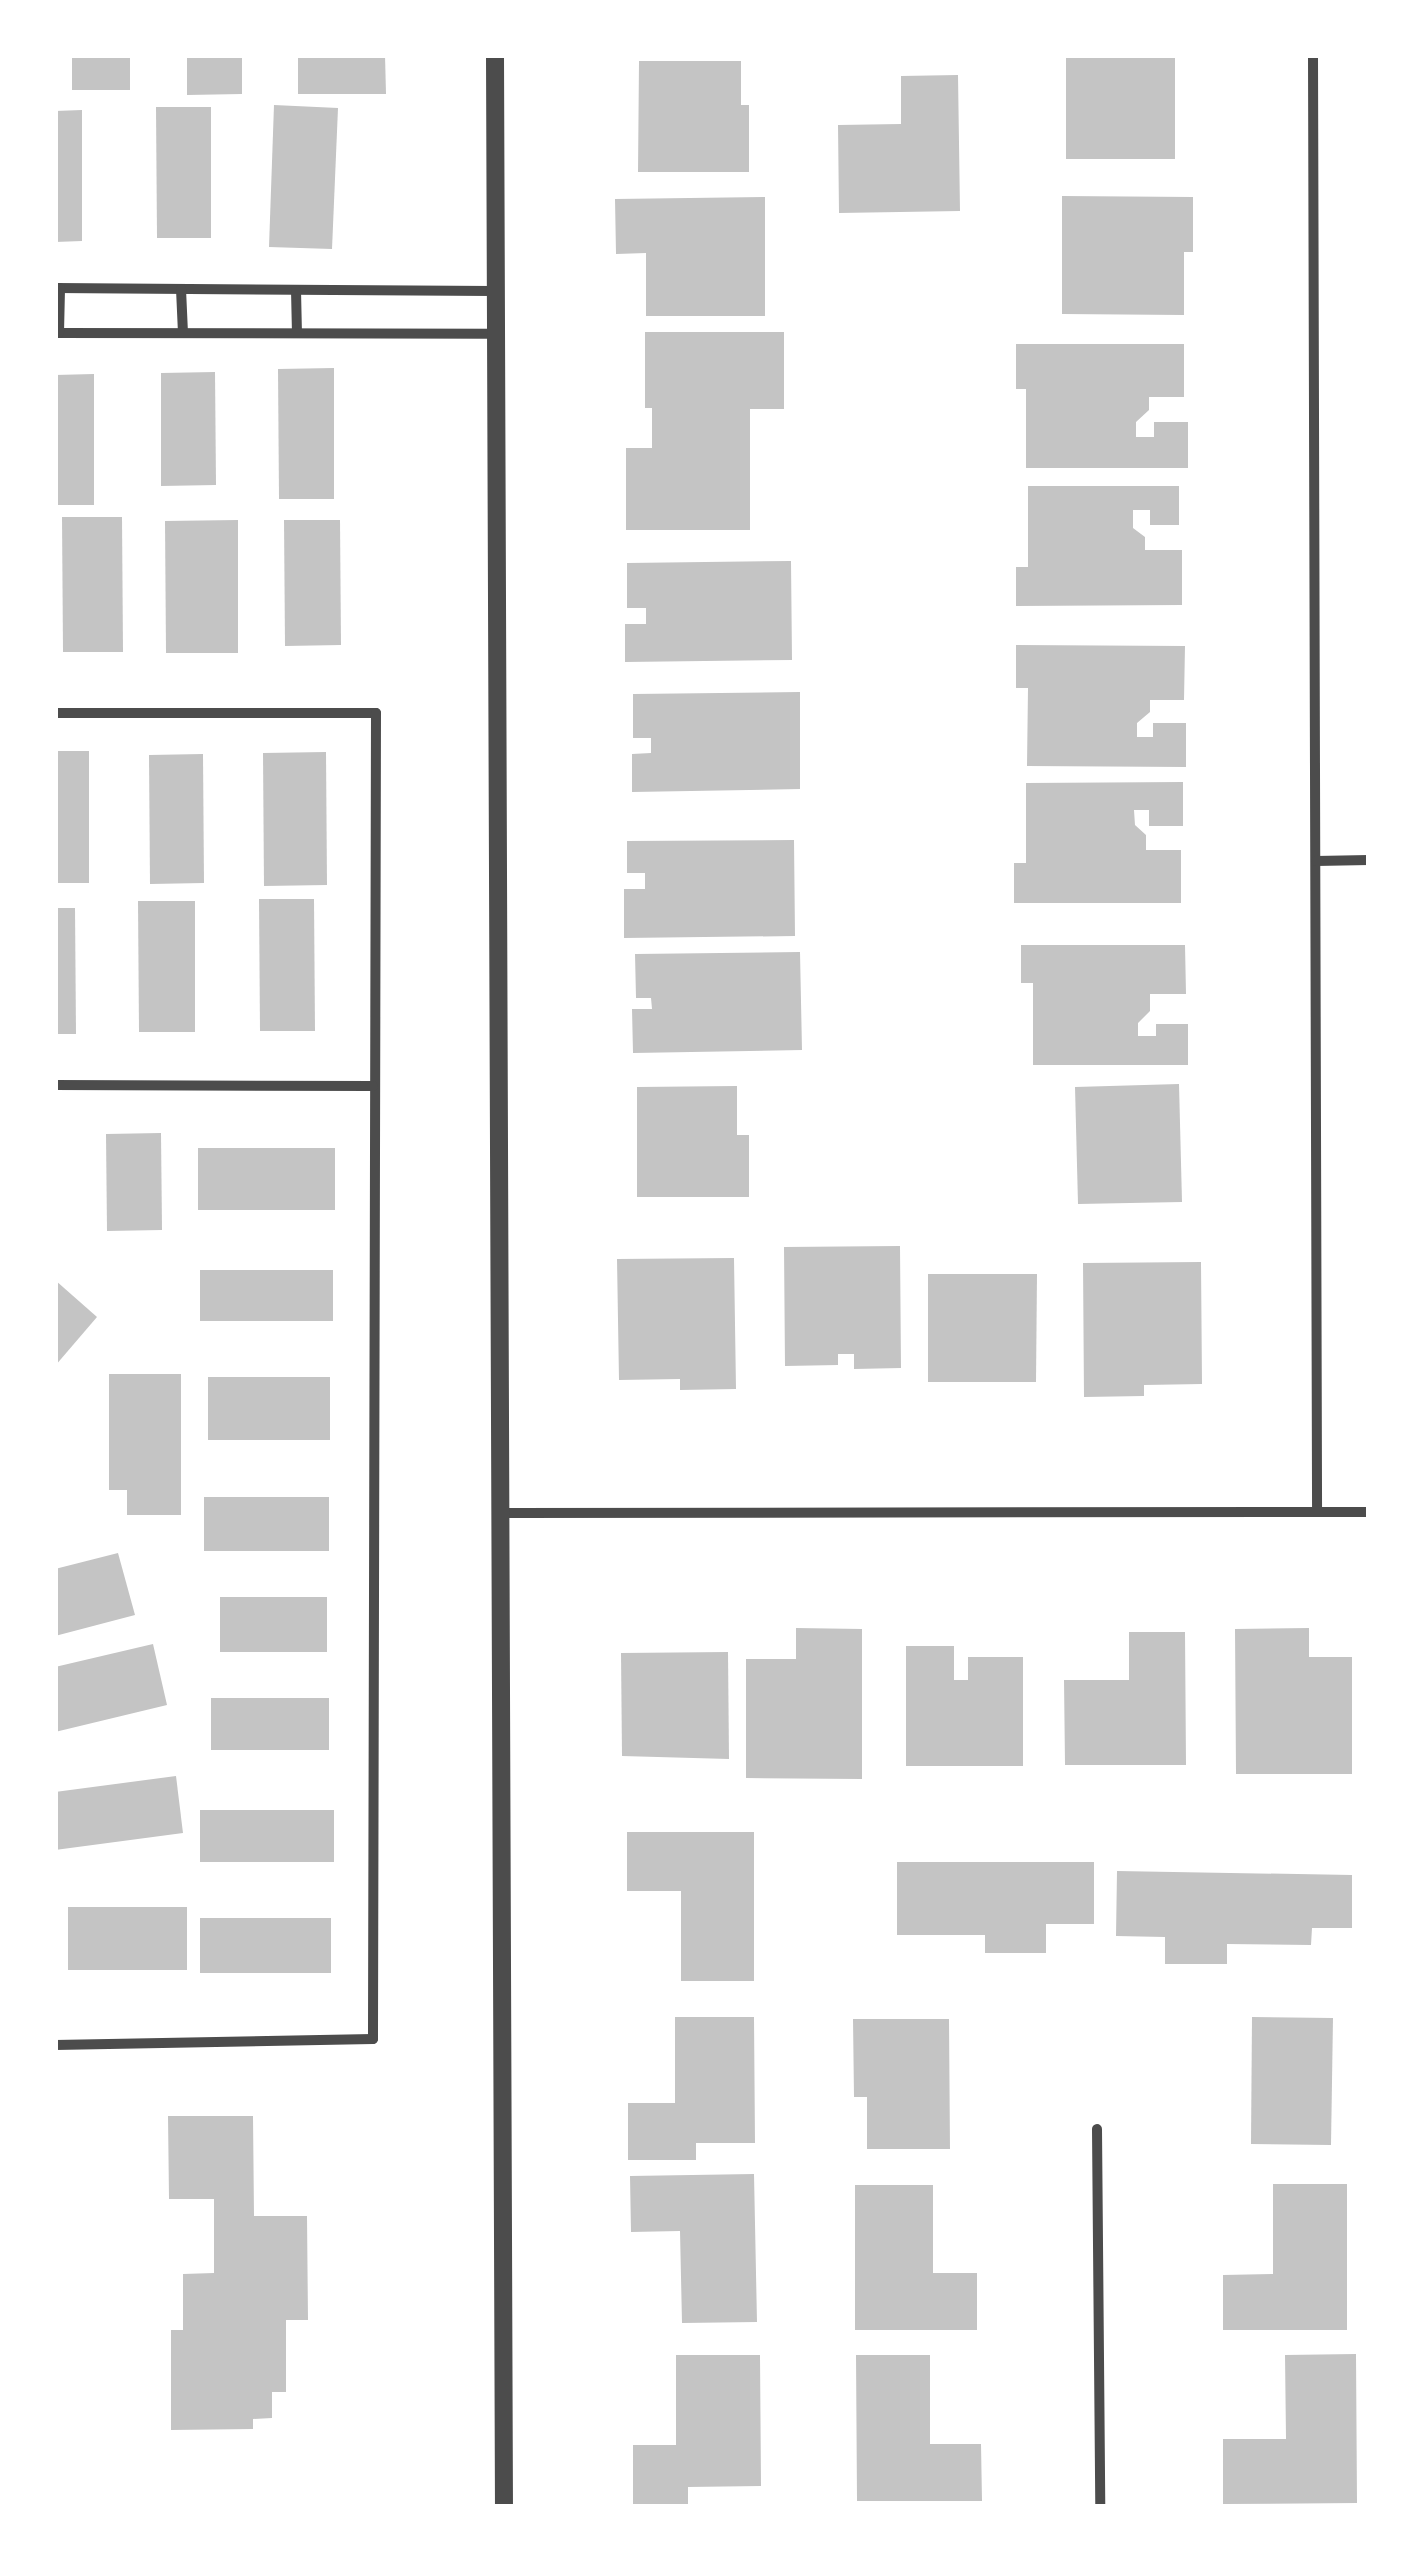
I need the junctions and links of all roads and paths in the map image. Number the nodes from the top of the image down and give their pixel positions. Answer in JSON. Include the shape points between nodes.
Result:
{"nodes":[{"id":1,"x":495,"y":55,"type":"edge"},
{"id":2,"x":1313,"y":55,"type":"edge"},
{"id":3,"x":57,"y":288,"type":"edge"},
{"id":4,"x":180,"y":290,"type":"junction"},
{"id":5,"x":296,"y":290,"type":"junction"},
{"id":6,"x":492,"y":291,"type":"junction"},
{"id":7,"x":57,"y":334,"type":"edge"},
{"id":8,"x":183,"y":334,"type":"junction"},
{"id":9,"x":297,"y":334,"type":"junction"},
{"id":10,"x":492,"y":334,"type":"junction"},
{"id":11,"x":55,"y":713,"type":"edge"},
{"id":12,"x":1369,"y":860,"type":"edge"},
{"id":13,"x":1316,"y":861,"type":"junction"},
{"id":14,"x":55,"y":1085,"type":"edge"},
{"id":15,"x":373,"y":1086,"type":"junction"},
{"id":16,"x":1317,"y":1512,"type":"junction"},
{"id":17,"x":1369,"y":1512,"type":"edge"},
{"id":18,"x":498,"y":1513,"type":"junction"},
{"id":19,"x":55,"y":2045,"type":"edge"},
{"id":20,"x":1097,"y":2130,"type":"dead end"},
{"id":21,"x":504,"y":2507,"type":"edge"},
{"id":22,"x":1100,"y":2507,"type":"edge"}],
"edges":[{"from":1,"to":6,"type":"street"},
{"from":2,"to":13,"type":"street"},
{"from":3,"to":4,"type":"street"},
{"from":3,"to":7,"type":"street"},
{"from":4,"to":5,"type":"street"},
{"from":4,"to":8,"type":"street"},
{"from":5,"to":6,"type":"street"},
{"from":5,"to":9,"type":"street"},
{"from":6,"to":10,"type":"street"},
{"from":7,"to":8,"type":"street"},
{"from":8,"to":9,"type":"street"},
{"from":9,"to":10,"type":"street"},
{"from":10,"to":18,"type":"street"},
{"from":11,"to":15,"type":"street","via":[[376,713]]},
{"from":12,"to":13,"type":"street"},
{"from":13,"to":16,"type":"street"},
{"from":14,"to":15,"type":"street"},
{"from":15,"to":19,"type":"street","via":[[373,2039]]},
{"from":16,"to":17,"type":"street"},
{"from":16,"to":18,"type":"street"},
{"from":18,"to":21,"type":"street"},
{"from":20,"to":22,"type":"street"}]}
